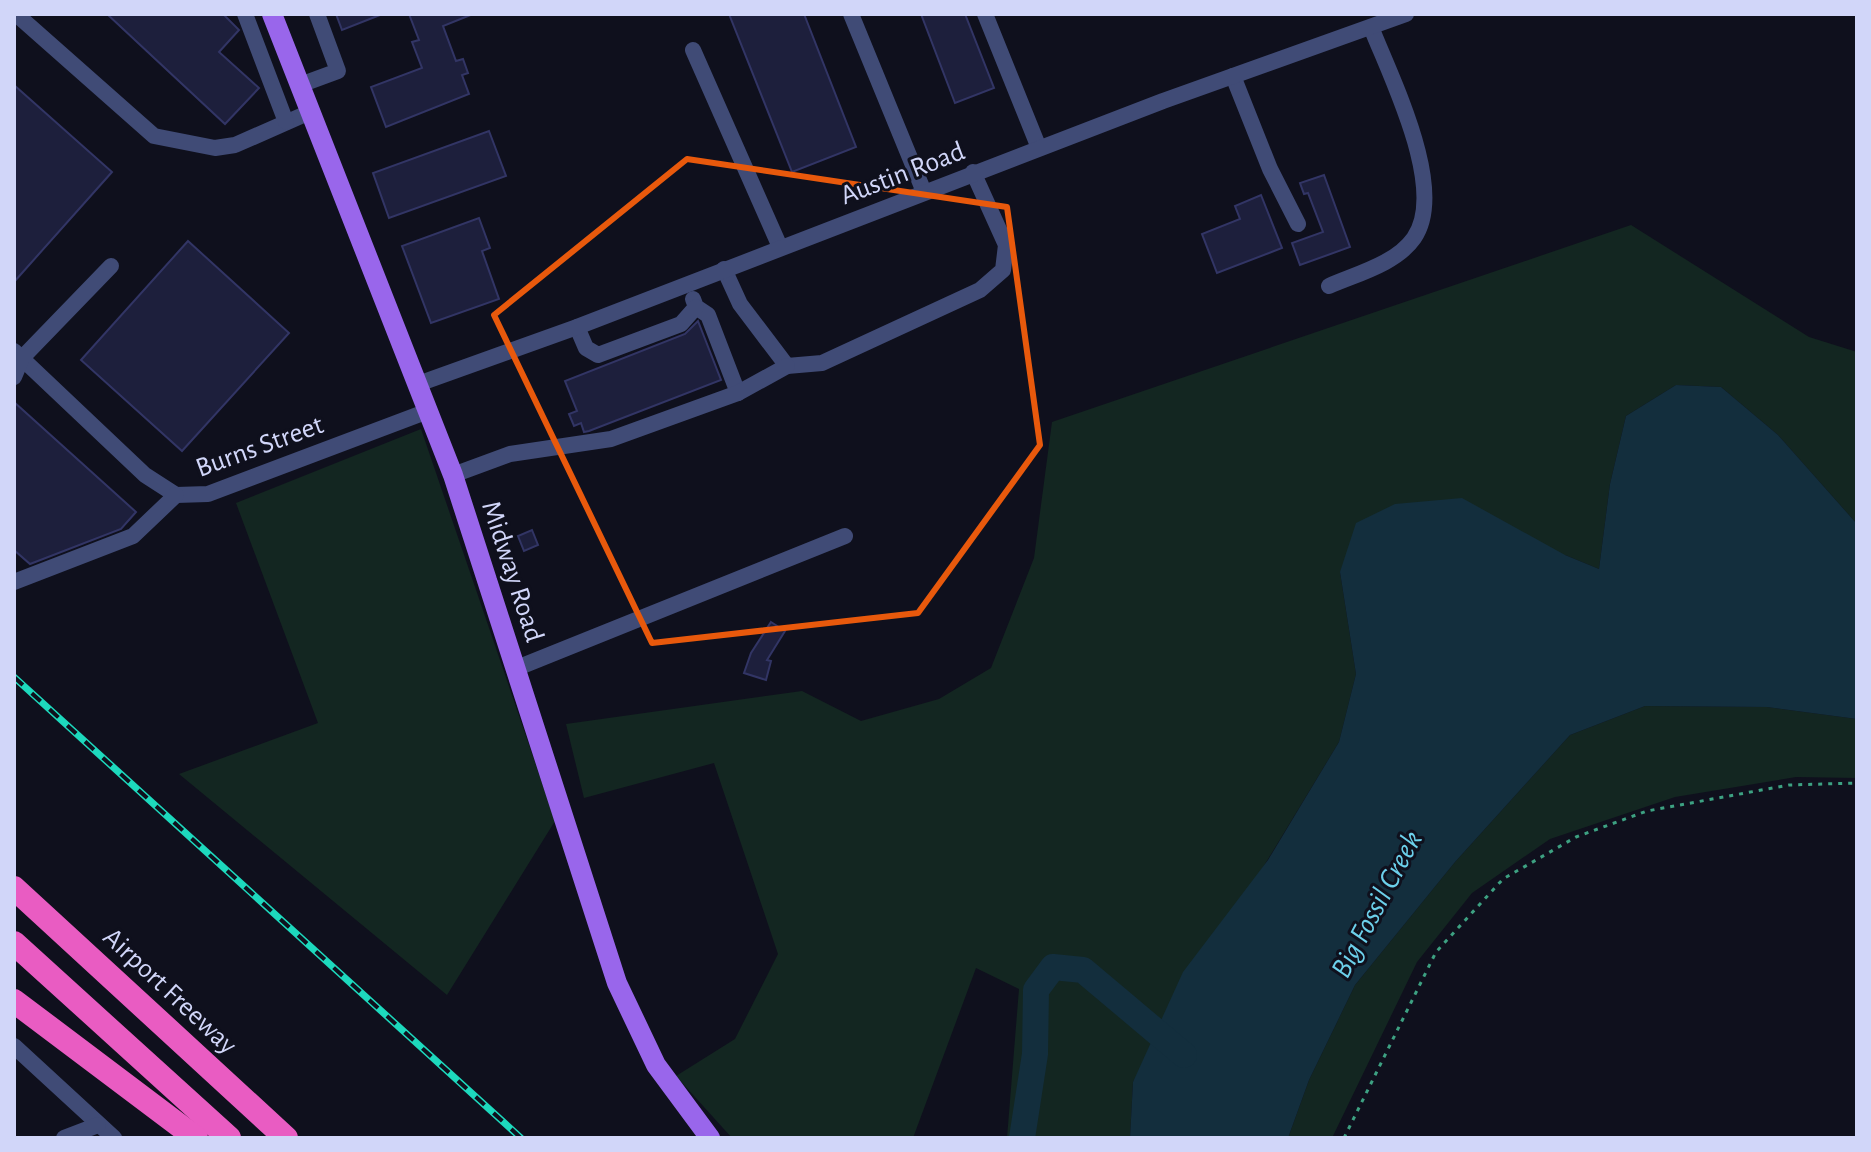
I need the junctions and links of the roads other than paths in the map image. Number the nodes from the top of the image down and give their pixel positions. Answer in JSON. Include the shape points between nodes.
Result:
{"nodes":[{"id":1,"x":16,"y":14,"type":"edge"},
{"id":2,"x":245,"y":14,"type":"edge"},
{"id":3,"x":317,"y":14,"type":"edge"},
{"id":4,"x":851,"y":14,"type":"edge"},
{"id":5,"x":985,"y":14,"type":"edge"},
{"id":6,"x":1406,"y":14,"type":"edge"},
{"id":7,"x":274,"y":18,"type":"edge"},
{"id":8,"x":1371,"y":27,"type":"junction"},
{"id":9,"x":253,"y":31,"type":"junction"},
{"id":10,"x":693,"y":50,"type":"dead end"},
{"id":11,"x":1233,"y":76,"type":"junction"},
{"id":12,"x":300,"y":85,"type":"junction"},
{"id":13,"x":310,"y":112,"type":"junction"},
{"id":14,"x":286,"y":122,"type":"junction"},
{"id":15,"x":1039,"y":148,"type":"junction"},
{"id":16,"x":973,"y":172,"type":"junction"},
{"id":17,"x":924,"y":192,"type":"junction"},
{"id":18,"x":1298,"y":224,"type":"dead end"},
{"id":19,"x":780,"y":247,"type":"junction"},
{"id":20,"x":111,"y":266,"type":"dead end"},
{"id":21,"x":724,"y":269,"type":"junction"},
{"id":22,"x":687,"y":285,"type":"junction"},
{"id":23,"x":1329,"y":286,"type":"dead end"},
{"id":24,"x":696,"y":307,"type":"junction"},
{"id":25,"x":577,"y":327,"type":"junction"},
{"id":26,"x":18,"y":355,"type":"edge"},
{"id":27,"x":787,"y":366,"type":"junction"},
{"id":28,"x":14,"y":377,"type":"edge"},
{"id":29,"x":418,"y":384,"type":"junction"},
{"id":30,"x":738,"y":393,"type":"junction"},
{"id":31,"x":428,"y":411,"type":"junction"},
{"id":32,"x":453,"y":475,"type":"junction"},
{"id":33,"x":176,"y":495,"type":"junction"},
{"id":34,"x":845,"y":536,"type":"dead end"},
{"id":35,"x":14,"y":582,"type":"edge"},
{"id":36,"x":517,"y":668,"type":"junction"},
{"id":37,"x":14,"y":888,"type":"edge"},
{"id":38,"x":14,"y":943,"type":"edge"},
{"id":39,"x":14,"y":1001,"type":"edge"},
{"id":40,"x":14,"y":1046,"type":"edge"},
{"id":41,"x":98,"y":1125,"type":"junction"},
{"id":42,"x":64,"y":1138,"type":"edge"},
{"id":43,"x":114,"y":1138,"type":"edge"},
{"id":44,"x":196,"y":1138,"type":"edge"},
{"id":45,"x":229,"y":1138,"type":"edge"},
{"id":46,"x":286,"y":1138,"type":"edge"},
{"id":47,"x":710,"y":1138,"type":"edge"}],
"edges":[{"from":1,"to":14,"type":"street","via":[[154,136],[215,148],[235,145]]},
{"from":2,"to":9,"type":"street"},
{"from":3,"to":12,"type":"street","via":[[338,71]]},
{"from":4,"to":17,"type":"street"},
{"from":5,"to":15,"type":"street"},
{"from":6,"to":8,"type":"street","name":"Austin Road"},
{"from":7,"to":9,"type":"street"},
{"from":7,"to":12,"type":"main road","name":"Midway Road"},
{"from":8,"to":11,"type":"street","name":"Austin Road"},
{"from":8,"to":23,"type":"street","via":[[1422,160],[1421,219],[1414,237],[1390,259]]},
{"from":9,"to":14,"type":"street"},
{"from":10,"to":19,"type":"street"},
{"from":11,"to":15,"type":"street","name":"Austin Road"},
{"from":11,"to":18,"type":"street"},
{"from":12,"to":13,"type":"main road","name":"Midway Road"},
{"from":13,"to":14,"type":"street"},
{"from":13,"to":29,"type":"main road","name":"Midway Road"},
{"from":15,"to":16,"type":"street","name":"Austin Road"},
{"from":16,"to":17,"type":"street","name":"Austin Road"},
{"from":16,"to":27,"type":"street","via":[[1006,245],[1003,270],[980,290],[822,363]]},
{"from":17,"to":19,"type":"street","name":"Austin Road"},
{"from":19,"to":21,"type":"street","name":"Austin Road"},
{"from":20,"to":26,"type":"street"},
{"from":21,"to":22,"type":"street","name":"Austin Road"},
{"from":21,"to":27,"type":"street","via":[[753,324]]},
{"from":22,"to":24,"type":"street"},
{"from":22,"to":25,"type":"street","name":"Austin Road"},
{"from":24,"to":25,"type":"street","via":[[681,324],[598,355],[586,348]]},
{"from":24,"to":30,"type":"street","via":[[708,315]]},
{"from":25,"to":29,"type":"street","name":"Austin Road"},
{"from":26,"to":28,"type":"street"},
{"from":26,"to":33,"type":"street","name":"Burns Street","via":[[145,475]]},
{"from":27,"to":30,"type":"street"},
{"from":29,"to":31,"type":"main road","name":"Midway Road"},
{"from":30,"to":32,"type":"street","via":[[611,439],[510,454]]},
{"from":31,"to":32,"type":"main road","name":"Midway Road"},
{"from":31,"to":33,"type":"street","name":"Burns Street","via":[[208,494]]},
{"from":32,"to":36,"type":"main road","name":"Midway Road"},
{"from":33,"to":35,"type":"street","via":[[133,536]]},
{"from":34,"to":36,"type":"street"},
{"from":36,"to":47,"type":"main road","name":"Midway Road","via":[[629,1010],[664,1077]]},
{"from":37,"to":46,"type":"highway","name":"Airport Freeway"},
{"from":38,"to":45,"type":"highway"},
{"from":39,"to":44,"type":"highway"},
{"from":40,"to":41,"type":"street"},
{"from":41,"to":42,"type":"street"},
{"from":41,"to":43,"type":"street"}]}
